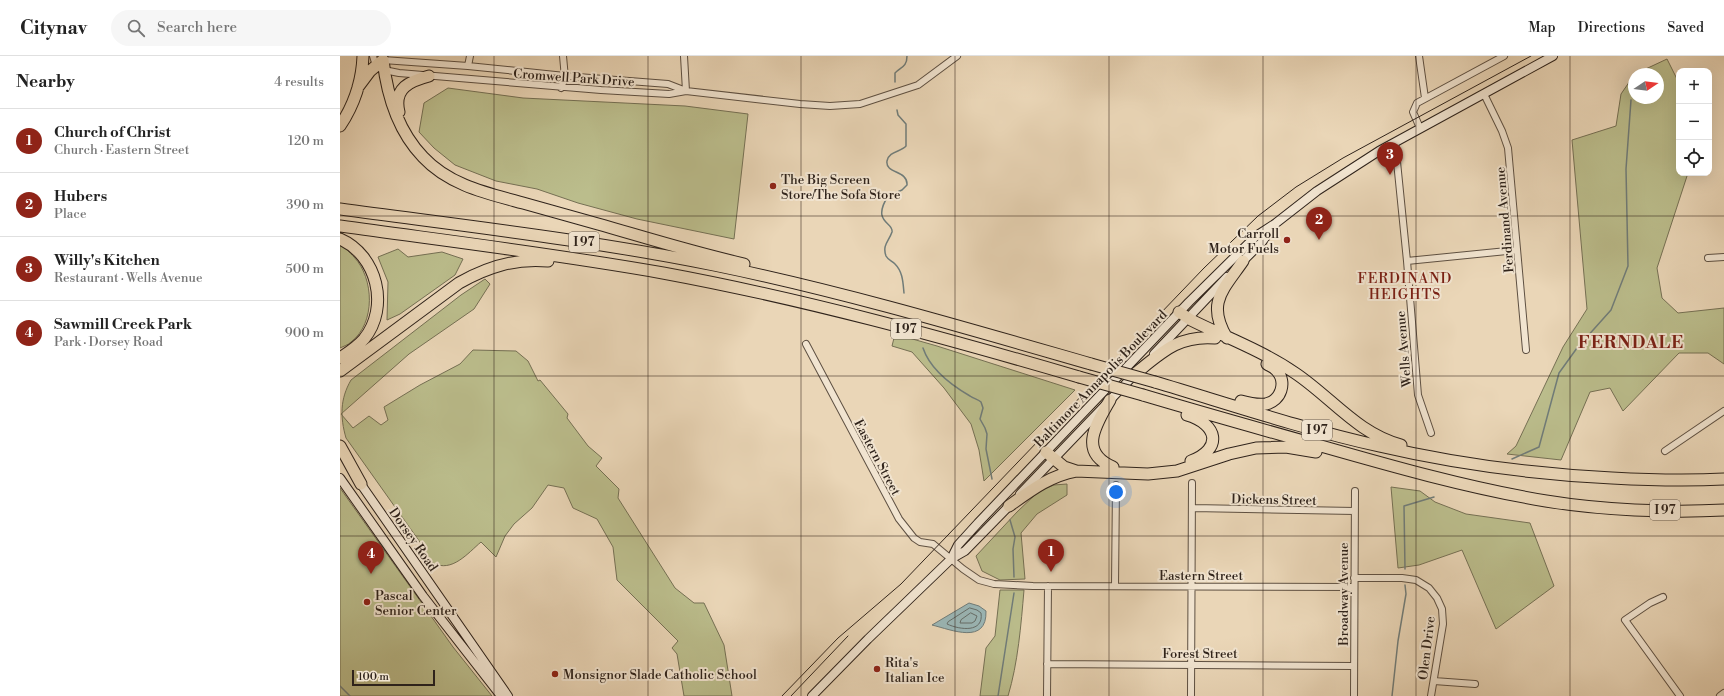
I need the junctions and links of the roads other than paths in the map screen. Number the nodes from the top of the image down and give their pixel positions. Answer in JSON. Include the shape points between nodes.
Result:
{"nodes":[{"id":1,"x":362,"y":56,"type":"edge"},
{"id":2,"x":470,"y":56,"type":"edge"},
{"id":3,"x":563,"y":56,"type":"edge"},
{"id":4,"x":684,"y":56,"type":"edge"},
{"id":5,"x":957,"y":56,"type":"edge"},
{"id":6,"x":1419,"y":56,"type":"edge"},
{"id":7,"x":1504,"y":56,"type":"edge"},
{"id":8,"x":1553,"y":56,"type":"edge"},
{"id":9,"x":379,"y":63,"type":"edge"},
{"id":10,"x":468,"y":66,"type":"junction"},
{"id":11,"x":429,"y":76,"type":"junction"},
{"id":12,"x":565,"y":76,"type":"junction"},
{"id":13,"x":358,"y":87,"type":"junction"},
{"id":14,"x":561,"y":88,"type":"junction"},
{"id":15,"x":686,"y":91,"type":"junction"},
{"id":16,"x":1484,"y":94,"type":"junction"},
{"id":17,"x":1425,"y":98,"type":"junction"},
{"id":18,"x":340,"y":126,"type":"edge"},
{"id":19,"x":1420,"y":128,"type":"junction"},
{"id":20,"x":404,"y":132,"type":"junction"},
{"id":21,"x":1395,"y":142,"type":"junction"},
{"id":22,"x":340,"y":209,"type":"edge"},
{"id":23,"x":1276,"y":224,"type":"junction"},
{"id":24,"x":340,"y":226,"type":"edge"},
{"id":25,"x":340,"y":239,"type":"edge"},
{"id":26,"x":1517,"y":250,"type":"junction"},
{"id":27,"x":1724,"y":257,"type":"edge"},
{"id":28,"x":1708,"y":258,"type":"dead end"},
{"id":29,"x":1243,"y":261,"type":"junction"},
{"id":30,"x":1407,"y":261,"type":"junction"},
{"id":31,"x":664,"y":273,"type":"junction"},
{"id":32,"x":826,"y":290,"type":"junction"},
{"id":33,"x":1182,"y":316,"type":"junction"},
{"id":34,"x":1221,"y":338,"type":"junction"},
{"id":35,"x":806,"y":344,"type":"dead end"},
{"id":36,"x":1526,"y":350,"type":"dead end"},
{"id":37,"x":343,"y":365,"type":"edge"},
{"id":38,"x":1136,"y":373,"type":"junction"},
{"id":39,"x":340,"y":379,"type":"edge"},
{"id":40,"x":1176,"y":389,"type":"junction"},
{"id":41,"x":1143,"y":395,"type":"junction"},
{"id":42,"x":1110,"y":400,"type":"junction"},
{"id":43,"x":1724,"y":411,"type":"edge"},
{"id":44,"x":1431,"y":433,"type":"dead end"},
{"id":45,"x":340,"y":446,"type":"edge"},
{"id":46,"x":1665,"y":452,"type":"dead end"},
{"id":47,"x":1052,"y":453,"type":"junction"},
{"id":48,"x":340,"y":455,"type":"edge"},
{"id":49,"x":1459,"y":462,"type":"junction"},
{"id":50,"x":1389,"y":465,"type":"junction"},
{"id":51,"x":1113,"y":467,"type":"junction"},
{"id":52,"x":1076,"y":471,"type":"junction"},
{"id":53,"x":340,"y":478,"type":"edge"},
{"id":54,"x":1724,"y":480,"type":"edge"},
{"id":55,"x":361,"y":484,"type":"junction"},
{"id":56,"x":1192,"y":484,"type":"dead end"},
{"id":57,"x":1116,"y":485,"type":"dead end"},
{"id":58,"x":1355,"y":491,"type":"dead end"},
{"id":59,"x":1009,"y":506,"type":"junction"},
{"id":60,"x":1193,"y":508,"type":"junction"},
{"id":61,"x":1724,"y":510,"type":"edge"},
{"id":62,"x":1355,"y":512,"type":"junction"},
{"id":63,"x":951,"y":559,"type":"junction"},
{"id":64,"x":1354,"y":578,"type":"junction"},
{"id":65,"x":1192,"y":585,"type":"junction"},
{"id":66,"x":1048,"y":586,"type":"junction"},
{"id":67,"x":1115,"y":586,"type":"junction"},
{"id":68,"x":1354,"y":587,"type":"junction"},
{"id":69,"x":1663,"y":597,"type":"dead end"},
{"id":70,"x":1047,"y":664,"type":"junction"},
{"id":71,"x":1192,"y":664,"type":"junction"},
{"id":72,"x":1354,"y":666,"type":"junction"},
{"id":73,"x":1434,"y":681,"type":"junction"},
{"id":74,"x":1475,"y":684,"type":"dead end"},
{"id":75,"x":1724,"y":693,"type":"edge"},
{"id":76,"x":500,"y":696,"type":"edge"},
{"id":77,"x":508,"y":696,"type":"edge"},
{"id":78,"x":812,"y":696,"type":"edge"},
{"id":79,"x":1046,"y":696,"type":"edge"},
{"id":80,"x":1191,"y":696,"type":"edge"},
{"id":81,"x":1354,"y":696,"type":"edge"},
{"id":82,"x":1431,"y":696,"type":"edge"},
{"id":83,"x":1680,"y":696,"type":"edge"},
{"id":84,"x":1720,"y":696,"type":"edge"}],
"edges":[{"from":1,"to":13,"type":"highway"},
{"from":2,"to":10,"type":"street"},
{"from":3,"to":12,"type":"street"},
{"from":4,"to":15,"type":"street"},
{"from":5,"to":15,"type":"street","name":"Cromwell Park Drive","via":[[918,85],[860,104],[800,104]]},
{"from":6,"to":17,"type":"street"},
{"from":7,"to":17,"type":"street"},
{"from":8,"to":16,"type":"main road","name":"Baltimore Annapolis Boulevard"},
{"from":9,"to":10,"type":"street","name":"Cromwell Park Drive"},
{"from":9,"to":11,"type":"street","name":"Cromwell Park Drive"},
{"from":9,"to":13,"type":"highway","via":[[364,77]]},
{"from":9,"to":20,"type":"highway"},
{"from":10,"to":12,"type":"street","name":"Cromwell Park Drive"},
{"from":11,"to":14,"type":"street","name":"Cromwell Park Drive"},
{"from":11,"to":20,"type":"highway","via":[[411,82],[400,95],[398,107]]},
{"from":12,"to":14,"type":"street"},
{"from":12,"to":15,"type":"street","name":"Cromwell Park Drive","via":[[668,84]]},
{"from":13,"to":18,"type":"highway"},
{"from":14,"to":15,"type":"street","name":"Cromwell Park Drive","via":[[669,94]]},
{"from":16,"to":19,"type":"main road","name":"Baltimore Annapolis Boulevard"},
{"from":16,"to":26,"type":"street","name":"Ferdinand Avenue","via":[[1508,148]]},
{"from":17,"to":19,"type":"street","via":[[1415,104],[1413,110]]},
{"from":19,"to":21,"type":"main road","name":"Baltimore Annapolis Boulevard"},
{"from":20,"to":32,"type":"highway","via":[[423,157],[447,177],[473,188],[770,270]]},
{"from":21,"to":23,"type":"main road","name":"Baltimore Annapolis Boulevard","via":[[1317,190]]},
{"from":21,"to":30,"type":"street","name":"Wells Avenue"},
{"from":22,"to":32,"type":"highway","number":"I 97","via":[[612,246]]},
{"from":23,"to":29,"type":"main road","name":"Baltimore Annapolis Boulevard"},
{"from":23,"to":33,"type":"main road","name":"Baltimore Annapolis Boulevard","via":[[1251,240]]},
{"from":24,"to":31,"type":"highway","number":"I 97"},
{"from":25,"to":37,"type":"highway","via":[[356,250],[371,269],[378,302],[376,316],[365,338]]},
{"from":26,"to":30,"type":"street"},
{"from":26,"to":36,"type":"street","name":"Ferdinand Avenue"},
{"from":27,"to":28,"type":"street"},
{"from":29,"to":33,"type":"main road","name":"Baltimore Annapolis Boulevard"},
{"from":29,"to":34,"type":"highway","via":[[1217,304]]},
{"from":30,"to":44,"type":"street","name":"Wells Avenue","via":[[1418,395]]},
{"from":31,"to":37,"type":"highway","via":[[537,260],[496,265],[459,283]]},
{"from":31,"to":41,"type":"highway","number":"I 97","bridge":true,"via":[[877,320]]},
{"from":32,"to":40,"type":"highway","number":"I 97","bridge":true},
{"from":33,"to":34,"type":"highway"},
{"from":33,"to":38,"type":"main road","name":"Baltimore Annapolis Boulevard"},
{"from":33,"to":47,"type":"main road","name":"Baltimore Annapolis Boulevard"},
{"from":34,"to":38,"type":"highway","via":[[1182,341],[1171,346]]},
{"from":34,"to":40,"type":"highway","via":[[1277,371],[1282,384],[1277,397],[1269,403],[1258,404]]},
{"from":34,"to":49,"type":"highway","via":[[1295,373],[1350,418],[1376,435],[1390,442]]},
{"from":35,"to":63,"type":"street","name":"Eastern Street","via":[[904,525],[914,538],[920,542],[933,544]]},
{"from":37,"to":39,"type":"highway"},
{"from":38,"to":42,"type":"main road","name":"Baltimore Annapolis Boulevard"},
{"from":40,"to":49,"type":"highway","number":"I 97","via":[[1360,442]]},
{"from":41,"to":50,"type":"highway","number":"I 97"},
{"from":41,"to":51,"type":"highway","via":[[1202,421],[1211,431],[1211,446],[1201,457],[1175,466]]},
{"from":42,"to":47,"type":"main road","name":"Baltimore Annapolis Boulevard"},
{"from":42,"to":51,"type":"highway","via":[[1095,427],[1092,440],[1098,457]]},
{"from":43,"to":46,"type":"street"},
{"from":45,"to":55,"type":"highway"},
{"from":47,"to":51,"type":"highway","via":[[1078,465]]},
{"from":47,"to":52,"type":"highway","via":[[1064,467]]},
{"from":47,"to":59,"type":"main road","name":"Baltimore Annapolis Boulevard"},
{"from":47,"to":63,"type":"main road","name":"Baltimore Annapolis Boulevard","via":[[958,544]]},
{"from":48,"to":55,"type":"main road","name":"Dorsey Road"},
{"from":49,"to":54,"type":"highway","number":"I 97","via":[[1579,476]]},
{"from":50,"to":52,"type":"highway","via":[[1278,447],[1235,452],[1166,474]]},
{"from":50,"to":61,"type":"highway","number":"I 97","via":[[1501,492],[1560,503],[1638,509]]},
{"from":52,"to":59,"type":"highway","via":[[1045,481]]},
{"from":53,"to":76,"type":"main road","name":"Dorsey Road","via":[[423,596]]},
{"from":55,"to":77,"type":"main road","name":"Dorsey Road"},
{"from":56,"to":60,"type":"street"},
{"from":57,"to":67,"type":"street"},
{"from":58,"to":62,"type":"street","name":"Broadway Avenue"},
{"from":59,"to":63,"type":"main road","name":"Baltimore Annapolis Boulevard","via":[[965,552]]},
{"from":60,"to":62,"type":"street","name":"Dickens Street"},
{"from":60,"to":65,"type":"street"},
{"from":62,"to":64,"type":"street","name":"Broadway Avenue"},
{"from":63,"to":66,"type":"street","name":"Eastern Street","via":[[979,580],[990,584]]},
{"from":63,"to":78,"type":"main road","name":"Baltimore Annapolis Boulevard"},
{"from":64,"to":68,"type":"street","name":"Broadway Avenue"},
{"from":64,"to":73,"type":"street","name":"Olen Drive","via":[[1410,579],[1420,582],[1433,593],[1442,609],[1443,624]]},
{"from":65,"to":67,"type":"street","name":"Eastern Street"},
{"from":65,"to":68,"type":"street","name":"Eastern Street"},
{"from":65,"to":71,"type":"street"},
{"from":66,"to":67,"type":"street","name":"Eastern Street"},
{"from":66,"to":70,"type":"street"},
{"from":68,"to":72,"type":"street","name":"Broadway Avenue"},
{"from":69,"to":83,"type":"street","via":[[1625,620]]},
{"from":70,"to":71,"type":"street","name":"Forest Street"},
{"from":70,"to":79,"type":"street"},
{"from":71,"to":72,"type":"street","name":"Forest Street"},
{"from":71,"to":80,"type":"street"},
{"from":72,"to":81,"type":"street","name":"Broadway Avenue"},
{"from":73,"to":74,"type":"street"},
{"from":73,"to":82,"type":"street","name":"Olen Drive"},
{"from":75,"to":84,"type":"street"}]}
